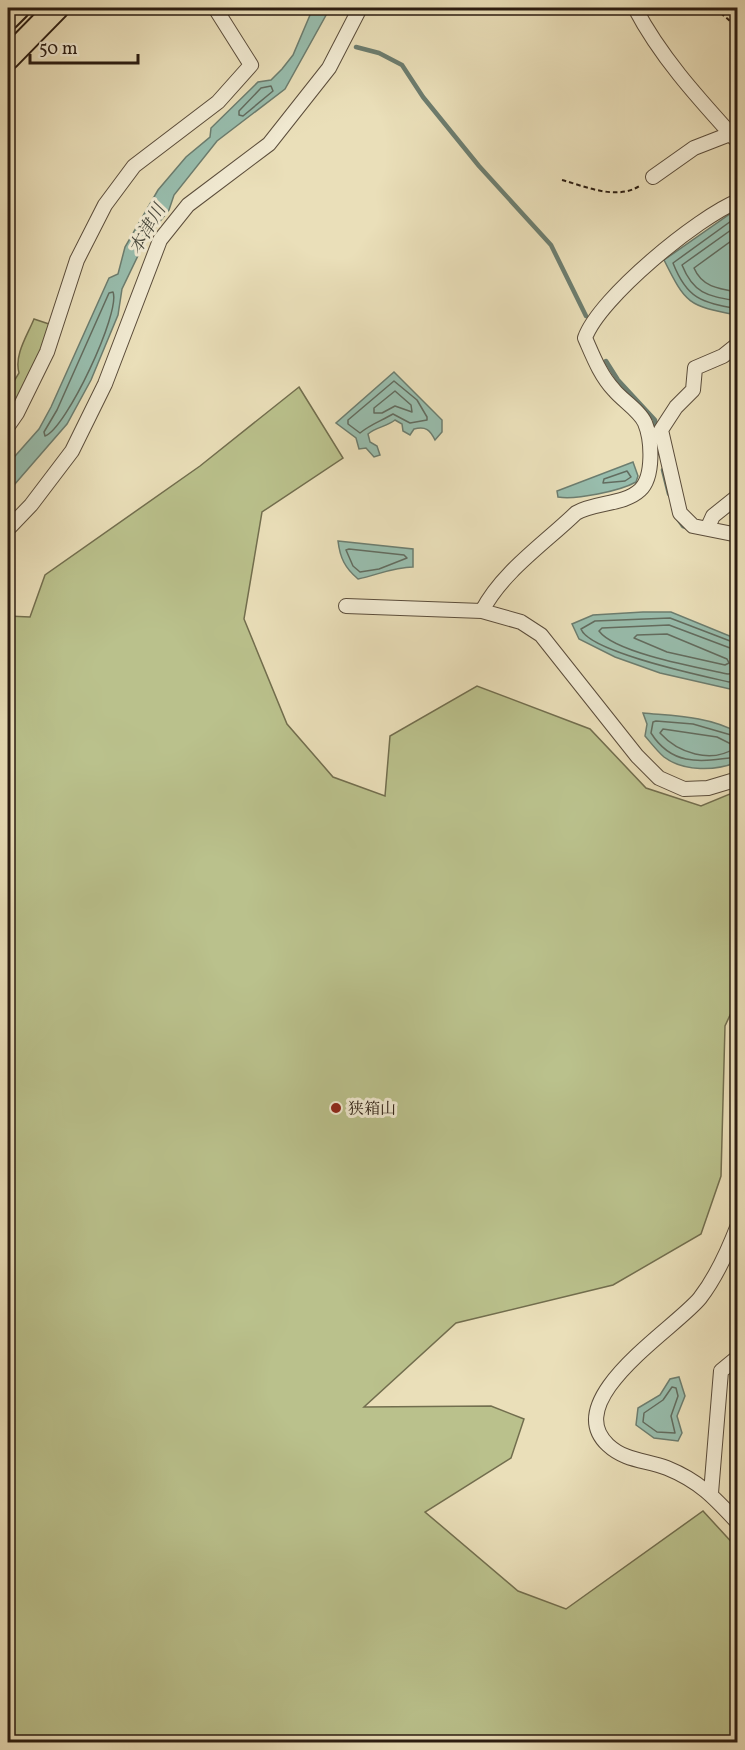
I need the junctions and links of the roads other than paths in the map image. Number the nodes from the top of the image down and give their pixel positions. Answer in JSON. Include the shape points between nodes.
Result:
{"nodes":[{"id":1,"x":18,"y":8,"type":"edge"},
{"id":2,"x":57,"y":8,"type":"edge"},
{"id":3,"x":215,"y":8,"type":"edge"},
{"id":4,"x":360,"y":8,"type":"edge"},
{"id":5,"x":635,"y":8,"type":"edge"},
{"id":6,"x":8,"y":18,"type":"edge"},
{"id":7,"x":8,"y":58,"type":"edge"},
{"id":8,"x":734,"y":138,"type":"edge"},
{"id":9,"x":653,"y":177,"type":"road end"},
{"id":10,"x":738,"y":201,"type":"edge"},
{"id":11,"x":738,"y":344,"type":"edge"},
{"id":12,"x":8,"y":426,"type":"edge"},
{"id":13,"x":738,"y":496,"type":"edge"},
{"id":14,"x":708,"y":527,"type":"junction"},
{"id":15,"x":8,"y":529,"type":"edge"},
{"id":16,"x":738,"y":536,"type":"edge"},
{"id":17,"x":346,"y":606,"type":"dead end"},
{"id":18,"x":482,"y":611,"type":"junction"},
{"id":19,"x":738,"y":779,"type":"edge"},
{"id":20,"x":738,"y":1225,"type":"edge"},
{"id":21,"x":738,"y":1357,"type":"edge"},
{"id":22,"x":711,"y":1493,"type":"junction"},
{"id":23,"x":738,"y":1523,"type":"edge"}],
"edges":[{"from":1,"to":6,"type":"highway"},
{"from":2,"to":7,"type":"highway"},
{"from":3,"to":12,"type":"street","via":[[251,65],[218,102],[134,166],[105,205],[77,260],[47,352]]},
{"from":4,"to":15,"type":"street","via":[[329,68],[269,144],[188,206],[160,240],[105,384],[72,451]]},
{"from":5,"to":8,"type":"street","via":[[648,33]]},
{"from":8,"to":9,"type":"street","via":[[694,148]]},
{"from":10,"to":18,"type":"street","via":[[651,260],[590,324],[585,338],[612,389],[645,422],[649,474],[641,489],[576,513],[504,581]]},
{"from":11,"to":14,"type":"street","via":[[723,356],[695,368],[693,390],[661,430],[680,513],[693,526]]},
{"from":13,"to":14,"type":"street","via":[[713,516]]},
{"from":14,"to":16,"type":"street"},
{"from":17,"to":18,"type":"street"},
{"from":18,"to":19,"type":"street","via":[[521,622],[541,635],[659,778],[684,789],[708,788]]},
{"from":20,"to":22,"type":"street","via":[[725,1259],[699,1299],[609,1384],[597,1413],[598,1430],[607,1445],[628,1459],[664,1467],[695,1481]]},
{"from":21,"to":22,"type":"street","via":[[721,1371]]},
{"from":22,"to":23,"type":"street"}]}
